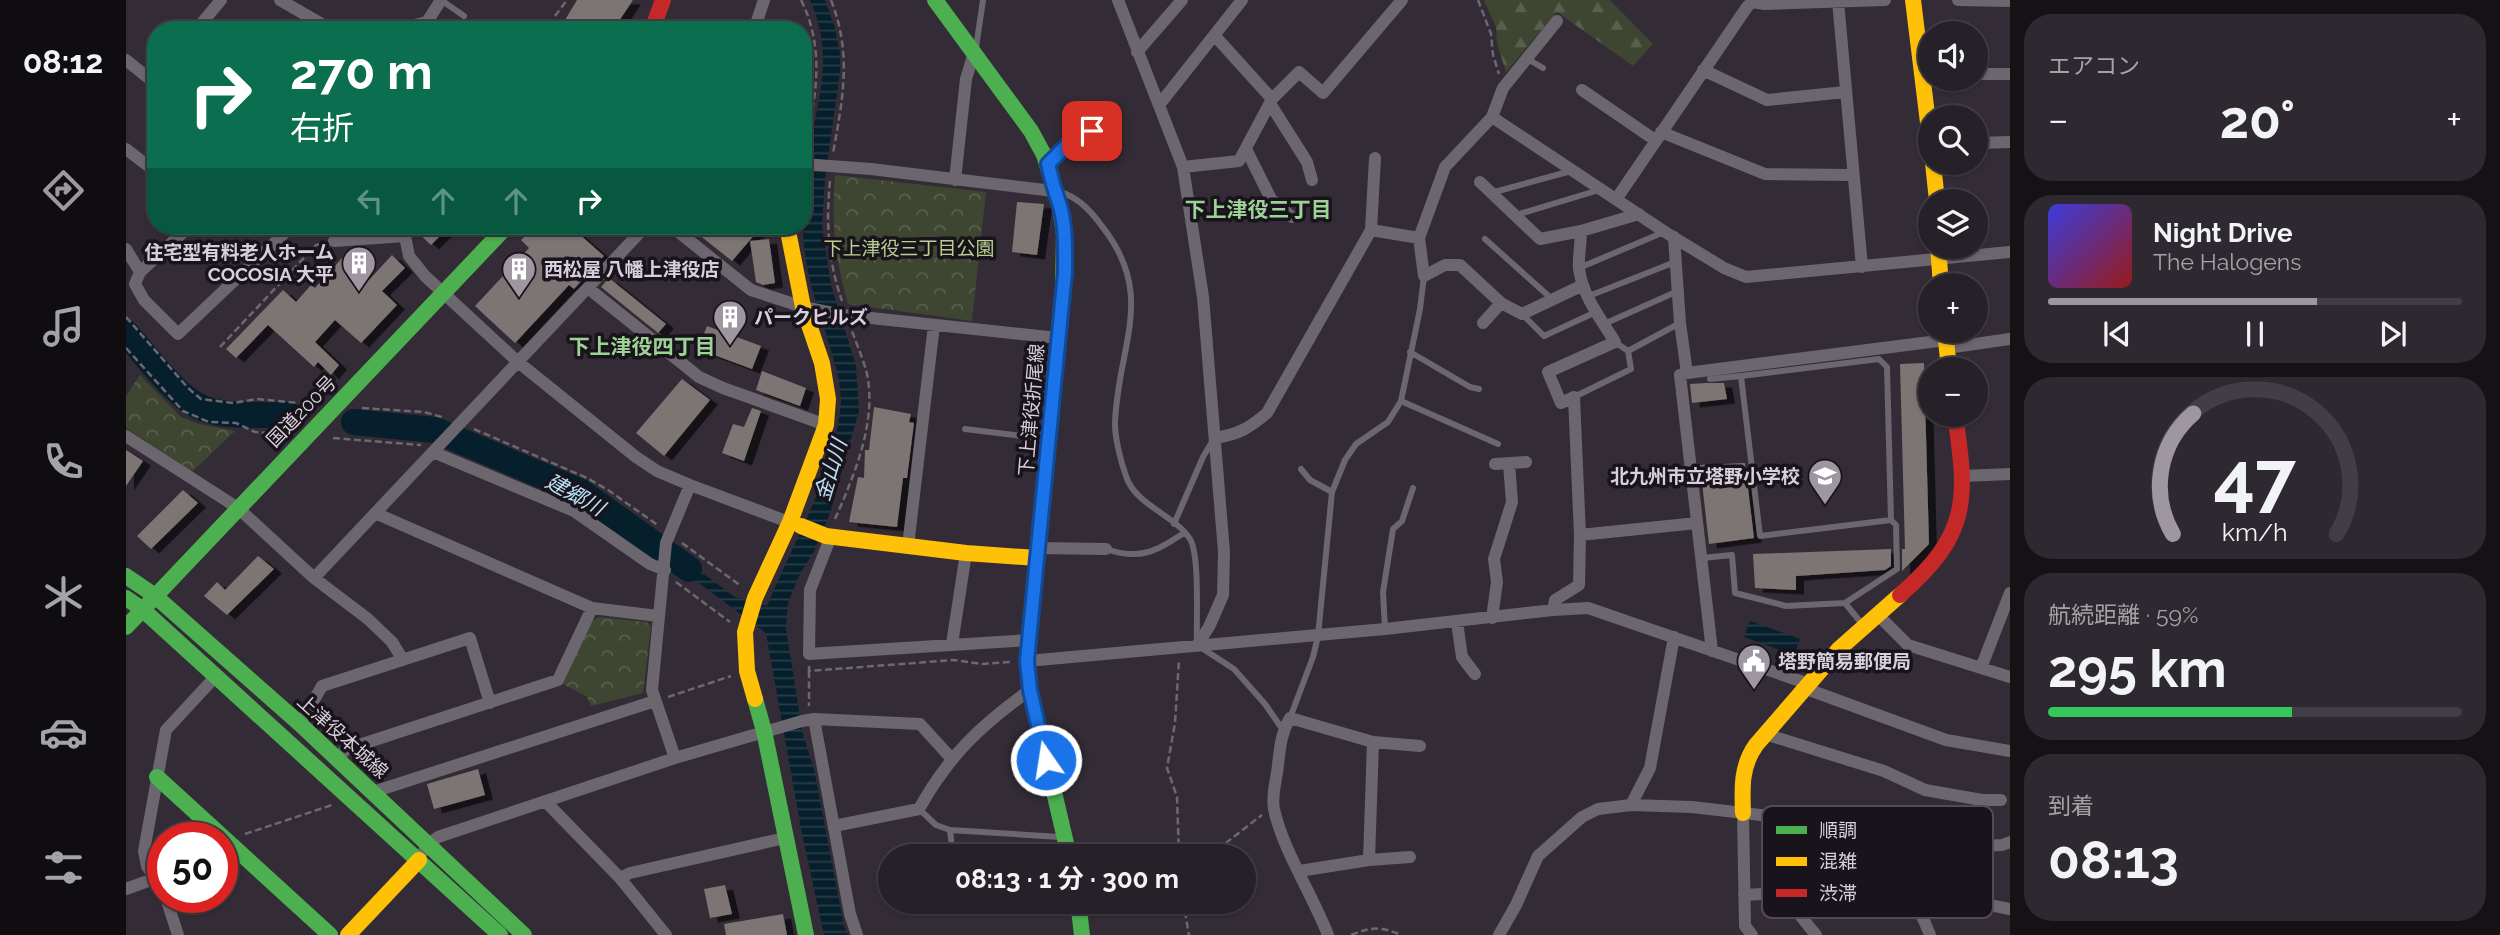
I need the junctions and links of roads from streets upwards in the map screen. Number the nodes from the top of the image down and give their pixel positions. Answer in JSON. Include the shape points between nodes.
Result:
{"nodes":[{"id":1,"x":221,"y":0,"type":"edge"},
{"id":2,"x":281,"y":0,"type":"edge"},
{"id":3,"x":441,"y":0,"type":"edge"},
{"id":4,"x":663,"y":0,"type":"edge"},
{"id":5,"x":764,"y":0,"type":"edge"},
{"id":6,"x":935,"y":0,"type":"edge"},
{"id":7,"x":1118,"y":0,"type":"edge"},
{"id":8,"x":1182,"y":0,"type":"edge"},
{"id":9,"x":1242,"y":0,"type":"edge"},
{"id":10,"x":1402,"y":0,"type":"edge"},
{"id":11,"x":1885,"y":0,"type":"edge"},
{"id":12,"x":1913,"y":0,"type":"edge"},
{"id":13,"x":1958,"y":0,"type":"edge"},
{"id":14,"x":1752,"y":1,"type":"edge"},
{"id":15,"x":1838,"y":1,"type":"edge"},
{"id":16,"x":2010,"y":1,"type":"edge"},
{"id":17,"x":204,"y":21,"type":"edge"},
{"id":18,"x":306,"y":21,"type":"edge"},
{"id":19,"x":427,"y":21,"type":"edge"},
{"id":20,"x":655,"y":21,"type":"edge"},
{"id":21,"x":757,"y":21,"type":"edge"},
{"id":22,"x":1557,"y":21,"type":"dead end"},
{"id":23,"x":1918,"y":28,"type":"edge"},
{"id":24,"x":1215,"y":36,"type":"junction"},
{"id":25,"x":1138,"y":52,"type":"junction"},
{"id":26,"x":974,"y":53,"type":"junction"},
{"id":27,"x":126,"y":60,"type":"edge"},
{"id":28,"x":1703,"y":70,"type":"junction"},
{"id":29,"x":1988,"y":74,"type":"edge"},
{"id":30,"x":2010,"y":74,"type":"edge"},
{"id":31,"x":147,"y":76,"type":"edge"},
{"id":32,"x":1582,"y":90,"type":"dead end"},
{"id":33,"x":1845,"y":92,"type":"junction"},
{"id":34,"x":1271,"y":102,"type":"junction"},
{"id":35,"x":1159,"y":105,"type":"junction"},
{"id":36,"x":1492,"y":117,"type":"junction"},
{"id":37,"x":1658,"y":136,"type":"junction"},
{"id":38,"x":2010,"y":142,"type":"edge"},
{"id":39,"x":1988,"y":143,"type":"edge"},
{"id":40,"x":126,"y":149,"type":"edge"},
{"id":41,"x":1246,"y":149,"type":"junction"},
{"id":42,"x":1375,"y":158,"type":"dead end"},
{"id":43,"x":147,"y":165,"type":"edge"},
{"id":44,"x":812,"y":165,"type":"edge"},
{"id":45,"x":1183,"y":167,"type":"junction"},
{"id":46,"x":1852,"y":174,"type":"junction"},
{"id":47,"x":955,"y":180,"type":"junction"},
{"id":48,"x":1312,"y":180,"type":"dead end"},
{"id":49,"x":1480,"y":183,"type":"dead end"},
{"id":50,"x":1054,"y":191,"type":"junction"},
{"id":51,"x":1617,"y":198,"type":"junction"},
{"id":52,"x":1639,"y":214,"type":"junction"},
{"id":53,"x":1292,"y":216,"type":"dead end"},
{"id":54,"x":1371,"y":230,"type":"junction"},
{"id":55,"x":1581,"y":231,"type":"junction"},
{"id":56,"x":1669,"y":234,"type":"junction"},
{"id":57,"x":180,"y":235,"type":"edge"},
{"id":58,"x":282,"y":235,"type":"edge"},
{"id":59,"x":377,"y":235,"type":"edge"},
{"id":60,"x":406,"y":235,"type":"edge"},
{"id":61,"x":499,"y":235,"type":"edge"},
{"id":62,"x":638,"y":235,"type":"edge"},
{"id":63,"x":682,"y":235,"type":"edge"},
{"id":64,"x":789,"y":235,"type":"edge"},
{"id":65,"x":1419,"y":238,"type":"junction"},
{"id":66,"x":334,"y":241,"type":"road end"},
{"id":67,"x":126,"y":249,"type":"edge"},
{"id":68,"x":1988,"y":252,"type":"edge"},
{"id":69,"x":2010,"y":252,"type":"edge"},
{"id":70,"x":1918,"y":257,"type":"edge"},
{"id":71,"x":1861,"y":267,"type":"junction"},
{"id":72,"x":140,"y":272,"type":"junction"},
{"id":73,"x":589,"y":288,"type":"junction"},
{"id":74,"x":1585,"y":291,"type":"junction"},
{"id":75,"x":443,"y":293,"type":"junction"},
{"id":76,"x":1501,"y":303,"type":"junction"},
{"id":77,"x":808,"y":308,"type":"junction"},
{"id":78,"x":1483,"y":323,"type":"dead end"},
{"id":79,"x":934,"y":325,"type":"junction"},
{"id":80,"x":1058,"y":338,"type":"junction"},
{"id":81,"x":1988,"y":339,"type":"edge"},
{"id":82,"x":2010,"y":339,"type":"edge"},
{"id":83,"x":1927,"y":343,"type":"edge"},
{"id":84,"x":517,"y":362,"type":"junction"},
{"id":85,"x":1687,"y":373,"type":"junction"},
{"id":86,"x":827,"y":425,"type":"junction"},
{"id":87,"x":1957,"y":427,"type":"edge"},
{"id":88,"x":126,"y":436,"type":"edge"},
{"id":89,"x":1215,"y":438,"type":"junction"},
{"id":90,"x":436,"y":449,"type":"junction"},
{"id":91,"x":1526,"y":462,"type":"dead end"},
{"id":92,"x":1495,"y":464,"type":"dead end"},
{"id":93,"x":1509,"y":464,"type":"junction"},
{"id":94,"x":2010,"y":474,"type":"edge"},
{"id":95,"x":1963,"y":475,"type":"junction"},
{"id":96,"x":690,"y":485,"type":"junction"},
{"id":97,"x":238,"y":508,"type":"junction"},
{"id":98,"x":375,"y":513,"type":"junction"},
{"id":99,"x":1696,"y":523,"type":"junction"},
{"id":100,"x":795,"y":524,"type":"junction"},
{"id":101,"x":1580,"y":535,"type":"junction"},
{"id":102,"x":828,"y":536,"type":"junction"},
{"id":103,"x":908,"y":546,"type":"junction"},
{"id":104,"x":1106,"y":549,"type":"road end"},
{"id":105,"x":966,"y":553,"type":"junction"},
{"id":106,"x":1038,"y":553,"type":"junction"},
{"id":107,"x":665,"y":569,"type":"junction"},
{"id":108,"x":126,"y":576,"type":"edge"},
{"id":109,"x":314,"y":578,"type":"junction"},
{"id":110,"x":2010,"y":593,"type":"edge"},
{"id":111,"x":154,"y":595,"type":"junction"},
{"id":112,"x":126,"y":598,"type":"edge"},
{"id":113,"x":592,"y":608,"type":"junction"},
{"id":114,"x":142,"y":609,"type":"junction"},
{"id":115,"x":1553,"y":610,"type":"junction"},
{"id":116,"x":1878,"y":615,"type":"junction"},
{"id":117,"x":658,"y":616,"type":"junction"},
{"id":118,"x":1492,"y":618,"type":"junction"},
{"id":119,"x":1457,"y":622,"type":"junction"},
{"id":120,"x":126,"y":626,"type":"edge"},
{"id":121,"x":1674,"y":637,"type":"junction"},
{"id":122,"x":1028,"y":640,"type":"junction"},
{"id":123,"x":952,"y":644,"type":"junction"},
{"id":124,"x":1198,"y":645,"type":"junction"},
{"id":125,"x":1712,"y":651,"type":"junction"},
{"id":126,"x":403,"y":660,"type":"junction"},
{"id":127,"x":1027,"y":661,"type":"junction"},
{"id":128,"x":1981,"y":668,"type":"junction"},
{"id":129,"x":1475,"y":674,"type":"dead end"},
{"id":130,"x":216,"y":676,"type":"junction"},
{"id":131,"x":2010,"y":677,"type":"edge"},
{"id":132,"x":1806,"y":686,"type":"junction"},
{"id":133,"x":1030,"y":690,"type":"junction"},
{"id":134,"x":655,"y":701,"type":"junction"},
{"id":135,"x":490,"y":703,"type":"junction"},
{"id":136,"x":808,"y":720,"type":"junction"},
{"id":137,"x":300,"y":724,"type":"junction"},
{"id":138,"x":769,"y":729,"type":"junction"},
{"id":139,"x":1765,"y":734,"type":"junction"},
{"id":140,"x":1373,"y":742,"type":"junction"},
{"id":141,"x":1420,"y":746,"type":"dead end"},
{"id":142,"x":2010,"y":751,"type":"edge"},
{"id":143,"x":336,"y":758,"type":"junction"},
{"id":144,"x":675,"y":758,"type":"junction"},
{"id":145,"x":951,"y":758,"type":"junction"},
{"id":146,"x":157,"y":777,"type":"junction"},
{"id":147,"x":373,"y":792,"type":"junction"},
{"id":148,"x":2001,"y":800,"type":"dead end"},
{"id":149,"x":545,"y":801,"type":"junction"},
{"id":150,"x":1631,"y":805,"type":"junction"},
{"id":151,"x":1743,"y":813,"type":"junction"},
{"id":152,"x":1762,"y":815,"type":"edge"},
{"id":153,"x":149,"y":822,"type":"edge"},
{"id":154,"x":834,"y":826,"type":"junction"},
{"id":155,"x":147,"y":834,"type":"edge"},
{"id":156,"x":785,"y":838,"type":"junction"},
{"id":157,"x":2010,"y":842,"type":"edge"},
{"id":158,"x":429,"y":844,"type":"junction"},
{"id":159,"x":1066,"y":844,"type":"edge"},
{"id":160,"x":1993,"y":845,"type":"edge"},
{"id":161,"x":1410,"y":857,"type":"dead end"},
{"id":162,"x":419,"y":860,"type":"junction"},
{"id":163,"x":1369,"y":860,"type":"junction"},
{"id":164,"x":147,"y":866,"type":"edge"},
{"id":165,"x":1299,"y":871,"type":"junction"},
{"id":166,"x":620,"y":878,"type":"junction"},
{"id":167,"x":147,"y":881,"type":"edge"},
{"id":168,"x":126,"y":889,"type":"edge"},
{"id":169,"x":1762,"y":894,"type":"edge"},
{"id":170,"x":1744,"y":895,"type":"junction"},
{"id":171,"x":171,"y":913,"type":"edge"},
{"id":172,"x":1079,"y":914,"type":"edge"},
{"id":173,"x":1802,"y":918,"type":"edge"},
{"id":174,"x":1921,"y":918,"type":"edge"},
{"id":175,"x":178,"y":935,"type":"edge"},
{"id":176,"x":330,"y":935,"type":"edge"},
{"id":177,"x":348,"y":935,"type":"edge"},
{"id":178,"x":500,"y":935,"type":"edge"},
{"id":179,"x":524,"y":935,"type":"edge"},
{"id":180,"x":666,"y":935,"type":"edge"},
{"id":181,"x":806,"y":935,"type":"edge"},
{"id":182,"x":857,"y":935,"type":"edge"},
{"id":183,"x":1082,"y":935,"type":"edge"},
{"id":184,"x":1328,"y":935,"type":"edge"},
{"id":185,"x":1499,"y":935,"type":"edge"},
{"id":186,"x":1752,"y":935,"type":"edge"},
{"id":187,"x":1816,"y":935,"type":"edge"},
{"id":188,"x":1930,"y":935,"type":"edge"}],
"edges":[{"from":1,"to":17,"type":"street"},
{"from":2,"to":18,"type":"street"},
{"from":3,"to":19,"type":"street"},
{"from":4,"to":20,"type":"main road"},
{"from":5,"to":21,"type":"street"},
{"from":6,"to":26,"type":"main road","name":"下上津役折尾線"},
{"from":7,"to":25,"type":"street"},
{"from":8,"to":25,"type":"street"},
{"from":9,"to":24,"type":"street"},
{"from":10,"to":34,"type":"street","via":[[1323,93],[1299,72]]},
{"from":11,"to":15,"type":"street"},
{"from":12,"to":23,"type":"main road"},
{"from":13,"to":16,"type":"street"},
{"from":14,"to":15,"type":"street"},
{"from":14,"to":28,"type":"street"},
{"from":15,"to":33,"type":"street"},
{"from":22,"to":36,"type":"street","via":[[1503,88]]},
{"from":24,"to":34,"type":"street"},
{"from":24,"to":35,"type":"street"},
{"from":25,"to":35,"type":"street"},
{"from":26,"to":47,"type":"street","via":[[966,79]]},
{"from":26,"to":50,"type":"main road","name":"下上津役折尾線","via":[[1031,131],[1048,164]]},
{"from":27,"to":31,"type":"street"},
{"from":28,"to":33,"type":"street","via":[[1768,100]]},
{"from":28,"to":37,"type":"street"},
{"from":29,"to":30,"type":"street"},
{"from":32,"to":37,"type":"street"},
{"from":33,"to":46,"type":"street"},
{"from":34,"to":41,"type":"street"},
{"from":34,"to":48,"type":"street","via":[[1307,162]]},
{"from":35,"to":45,"type":"street"},
{"from":36,"to":51,"type":"street"},
{"from":36,"to":65,"type":"street","via":[[1446,167]]},
{"from":37,"to":46,"type":"street","via":[[1765,174]]},
{"from":37,"to":51,"type":"street"},
{"from":38,"to":39,"type":"street"},
{"from":40,"to":43,"type":"street"},
{"from":41,"to":45,"type":"street","via":[[1240,161]]},
{"from":41,"to":53,"type":"street","via":[[1271,199]]},
{"from":42,"to":54,"type":"street"},
{"from":44,"to":47,"type":"street"},
{"from":45,"to":89,"type":"street","via":[[1203,297]]},
{"from":46,"to":71,"type":"street"},
{"from":47,"to":50,"type":"street"},
{"from":49,"to":55,"type":"street","via":[[1540,239]]},
{"from":50,"to":80,"type":"main road","name":"下上津役折尾線","via":[[1065,261]]},
{"from":51,"to":52,"type":"street"},
{"from":52,"to":55,"type":"street"},
{"from":52,"to":56,"type":"street"},
{"from":54,"to":65,"type":"street"},
{"from":54,"to":89,"type":"street","via":[[1267,413],[1250,428]]},
{"from":55,"to":74,"type":"street","via":[[1579,268]]},
{"from":56,"to":71,"type":"street","via":[[1746,277]]},
{"from":56,"to":85,"type":"street"},
{"from":57,"to":72,"type":"street"},
{"from":58,"to":72,"type":"street","via":[[178,334],[144,300],[135,284]]},
{"from":59,"to":66,"type":"street"},
{"from":60,"to":75,"type":"street","via":[[409,256]]},
{"from":61,"to":75,"type":"main road","name":"国道200号"},
{"from":62,"to":73,"type":"street"},
{"from":63,"to":77,"type":"street","via":[[751,290]]},
{"from":64,"to":77,"type":"main road"},
{"from":65,"to":76,"type":"street","via":[[1424,276],[1445,265],[1460,265]]},
{"from":67,"to":72,"type":"street"},
{"from":68,"to":69,"type":"street"},
{"from":70,"to":71,"type":"street"},
{"from":73,"to":84,"type":"street"},
{"from":73,"to":86,"type":"street","via":[[699,377]]},
{"from":74,"to":76,"type":"street","via":[[1522,314]]},
{"from":74,"to":101,"type":"street","via":[[1615,342],[1548,372],[1561,403],[1574,397]]},
{"from":75,"to":84,"type":"street"},
{"from":75,"to":97,"type":"main road","name":"国道200号"},
{"from":76,"to":78,"type":"street"},
{"from":77,"to":79,"type":"street"},
{"from":77,"to":86,"type":"main road","via":[[828,399]]},
{"from":79,"to":80,"type":"street"},
{"from":79,"to":103,"type":"street"},
{"from":80,"to":106,"type":"main road","name":"下上津役折尾線"},
{"from":81,"to":82,"type":"street"},
{"from":83,"to":85,"type":"street","via":[[1785,365]]},
{"from":84,"to":90,"type":"street"},
{"from":84,"to":96,"type":"street","via":[[635,457]]},
{"from":85,"to":99,"type":"street","via":[[1680,375]]},
{"from":86,"to":100,"type":"main road"},
{"from":87,"to":95,"type":"main road"},
{"from":88,"to":97,"type":"street"},
{"from":89,"to":124,"type":"street","via":[[1223,595]]},
{"from":90,"to":98,"type":"street"},
{"from":90,"to":107,"type":"street","via":[[574,511],[650,564]]},
{"from":91,"to":93,"type":"street"},
{"from":92,"to":93,"type":"street"},
{"from":93,"to":118,"type":"street","via":[[1512,502],[1494,559],[1497,582]]},
{"from":94,"to":95,"type":"street"},
{"from":95,"to":116,"type":"main road","via":[[1957,524],[1944,550]]},
{"from":96,"to":100,"type":"street"},
{"from":96,"to":107,"type":"street","via":[[668,538]]},
{"from":97,"to":109,"type":"street"},
{"from":97,"to":111,"type":"main road","name":"国道200号"},
{"from":98,"to":109,"type":"street"},
{"from":98,"to":113,"type":"street"},
{"from":99,"to":101,"type":"street"},
{"from":99,"to":125,"type":"street"},
{"from":100,"to":102,"type":"main road"},
{"from":100,"to":138,"type":"main road","via":[[756,596],[746,630],[747,671]]},
{"from":101,"to":115,"type":"street","via":[[1579,585],[1555,600]]},
{"from":102,"to":103,"type":"main road"},
{"from":102,"to":123,"type":"street","via":[[810,590],[809,654]]},
{"from":103,"to":105,"type":"main road"},
{"from":104,"to":106,"type":"street"},
{"from":105,"to":106,"type":"main road"},
{"from":105,"to":123,"type":"street"},
{"from":106,"to":122,"type":"main road","name":"下上津役折尾線"},
{"from":107,"to":117,"type":"street"},
{"from":108,"to":111,"type":"main road","name":"上津役本城線"},
{"from":109,"to":126,"type":"street","via":[[368,619]]},
{"from":110,"to":128,"type":"street"},
{"from":111,"to":114,"type":"main road","name":"国道200号"},
{"from":111,"to":137,"type":"main road","name":"上津役本城線"},
{"from":112,"to":114,"type":"main road","name":"上津役本城線"},
{"from":113,"to":117,"type":"street"},
{"from":113,"to":135,"type":"street","via":[[558,680]]},
{"from":114,"to":120,"type":"main road","name":"国道200号"},
{"from":114,"to":130,"type":"main road","name":"上津役本城線"},
{"from":115,"to":118,"type":"street"},
{"from":115,"to":121,"type":"street","via":[[1588,608]]},
{"from":116,"to":128,"type":"street","via":[[1908,645]]},
{"from":116,"to":132,"type":"main road"},
{"from":117,"to":134,"type":"street"},
{"from":118,"to":119,"type":"street"},
{"from":119,"to":124,"type":"street"},
{"from":119,"to":129,"type":"street","via":[[1462,657]]},
{"from":121,"to":125,"type":"street"},
{"from":121,"to":150,"type":"street","via":[[1650,768]]},
{"from":122,"to":123,"type":"street"},
{"from":122,"to":127,"type":"main road","name":"下上津役折尾線"},
{"from":124,"to":127,"type":"street"},
{"from":125,"to":132,"type":"street"},
{"from":126,"to":135,"type":"street","via":[[470,638]]},
{"from":126,"to":137,"type":"street","via":[[322,687]]},
{"from":127,"to":133,"type":"main road","name":"下上津役折尾線"},
{"from":128,"to":131,"type":"street"},
{"from":130,"to":146,"type":"street","via":[[166,730]]},
{"from":130,"to":162,"type":"main road","name":"上津役本城線"},
{"from":132,"to":139,"type":"main road"},
{"from":132,"to":142,"type":"street","via":[[1946,740]]},
{"from":133,"to":145,"type":"street"},
{"from":133,"to":159,"type":"main road","name":"下上津役折尾線"},
{"from":134,"to":144,"type":"street"},
{"from":134,"to":147,"type":"street"},
{"from":135,"to":143,"type":"street","via":[[347,749]]},
{"from":136,"to":138,"type":"street"},
{"from":136,"to":145,"type":"street","via":[[920,724]]},
{"from":136,"to":154,"type":"street"},
{"from":137,"to":143,"type":"main road","name":"上津役本城線"},
{"from":138,"to":144,"type":"street"},
{"from":138,"to":156,"type":"main road"},
{"from":139,"to":148,"type":"street","via":[[1884,771],[1925,790]]},
{"from":139,"to":151,"type":"main road","via":[[1747,758],[1742,777]]},
{"from":140,"to":141,"type":"street"},
{"from":140,"to":163,"type":"street"},
{"from":140,"to":165,"type":"street","via":[[1290,718],[1283,730],[1273,807]]},
{"from":143,"to":147,"type":"main road","name":"上津役本城線"},
{"from":144,"to":149,"type":"street"},
{"from":145,"to":154,"type":"street","via":[[919,808]]},
{"from":146,"to":153,"type":"street"},
{"from":146,"to":176,"type":"main road"},
{"from":147,"to":158,"type":"main road","name":"上津役本城線"},
{"from":149,"to":158,"type":"street"},
{"from":149,"to":166,"type":"street"},
{"from":150,"to":151,"type":"street"},
{"from":150,"to":185,"type":"street","via":[[1590,813],[1545,849]]},
{"from":151,"to":152,"type":"street"},
{"from":151,"to":170,"type":"street"},
{"from":154,"to":182,"type":"street"},
{"from":155,"to":164,"type":"street"},
{"from":156,"to":166,"type":"street"},
{"from":156,"to":181,"type":"main road"},
{"from":157,"to":160,"type":"street"},
{"from":158,"to":162,"type":"street"},
{"from":158,"to":179,"type":"main road","name":"上津役本城線"},
{"from":161,"to":163,"type":"street"},
{"from":162,"to":177,"type":"main road"},
{"from":162,"to":178,"type":"main road","name":"上津役本城線"},
{"from":163,"to":165,"type":"street"},
{"from":165,"to":184,"type":"street"},
{"from":166,"to":180,"type":"street"},
{"from":167,"to":168,"type":"street"},
{"from":169,"to":170,"type":"street"},
{"from":170,"to":186,"type":"street","via":[[1745,926]]},
{"from":171,"to":175,"type":"street"},
{"from":172,"to":183,"type":"main road"},
{"from":173,"to":187,"type":"street"},
{"from":174,"to":188,"type":"street"}]}
